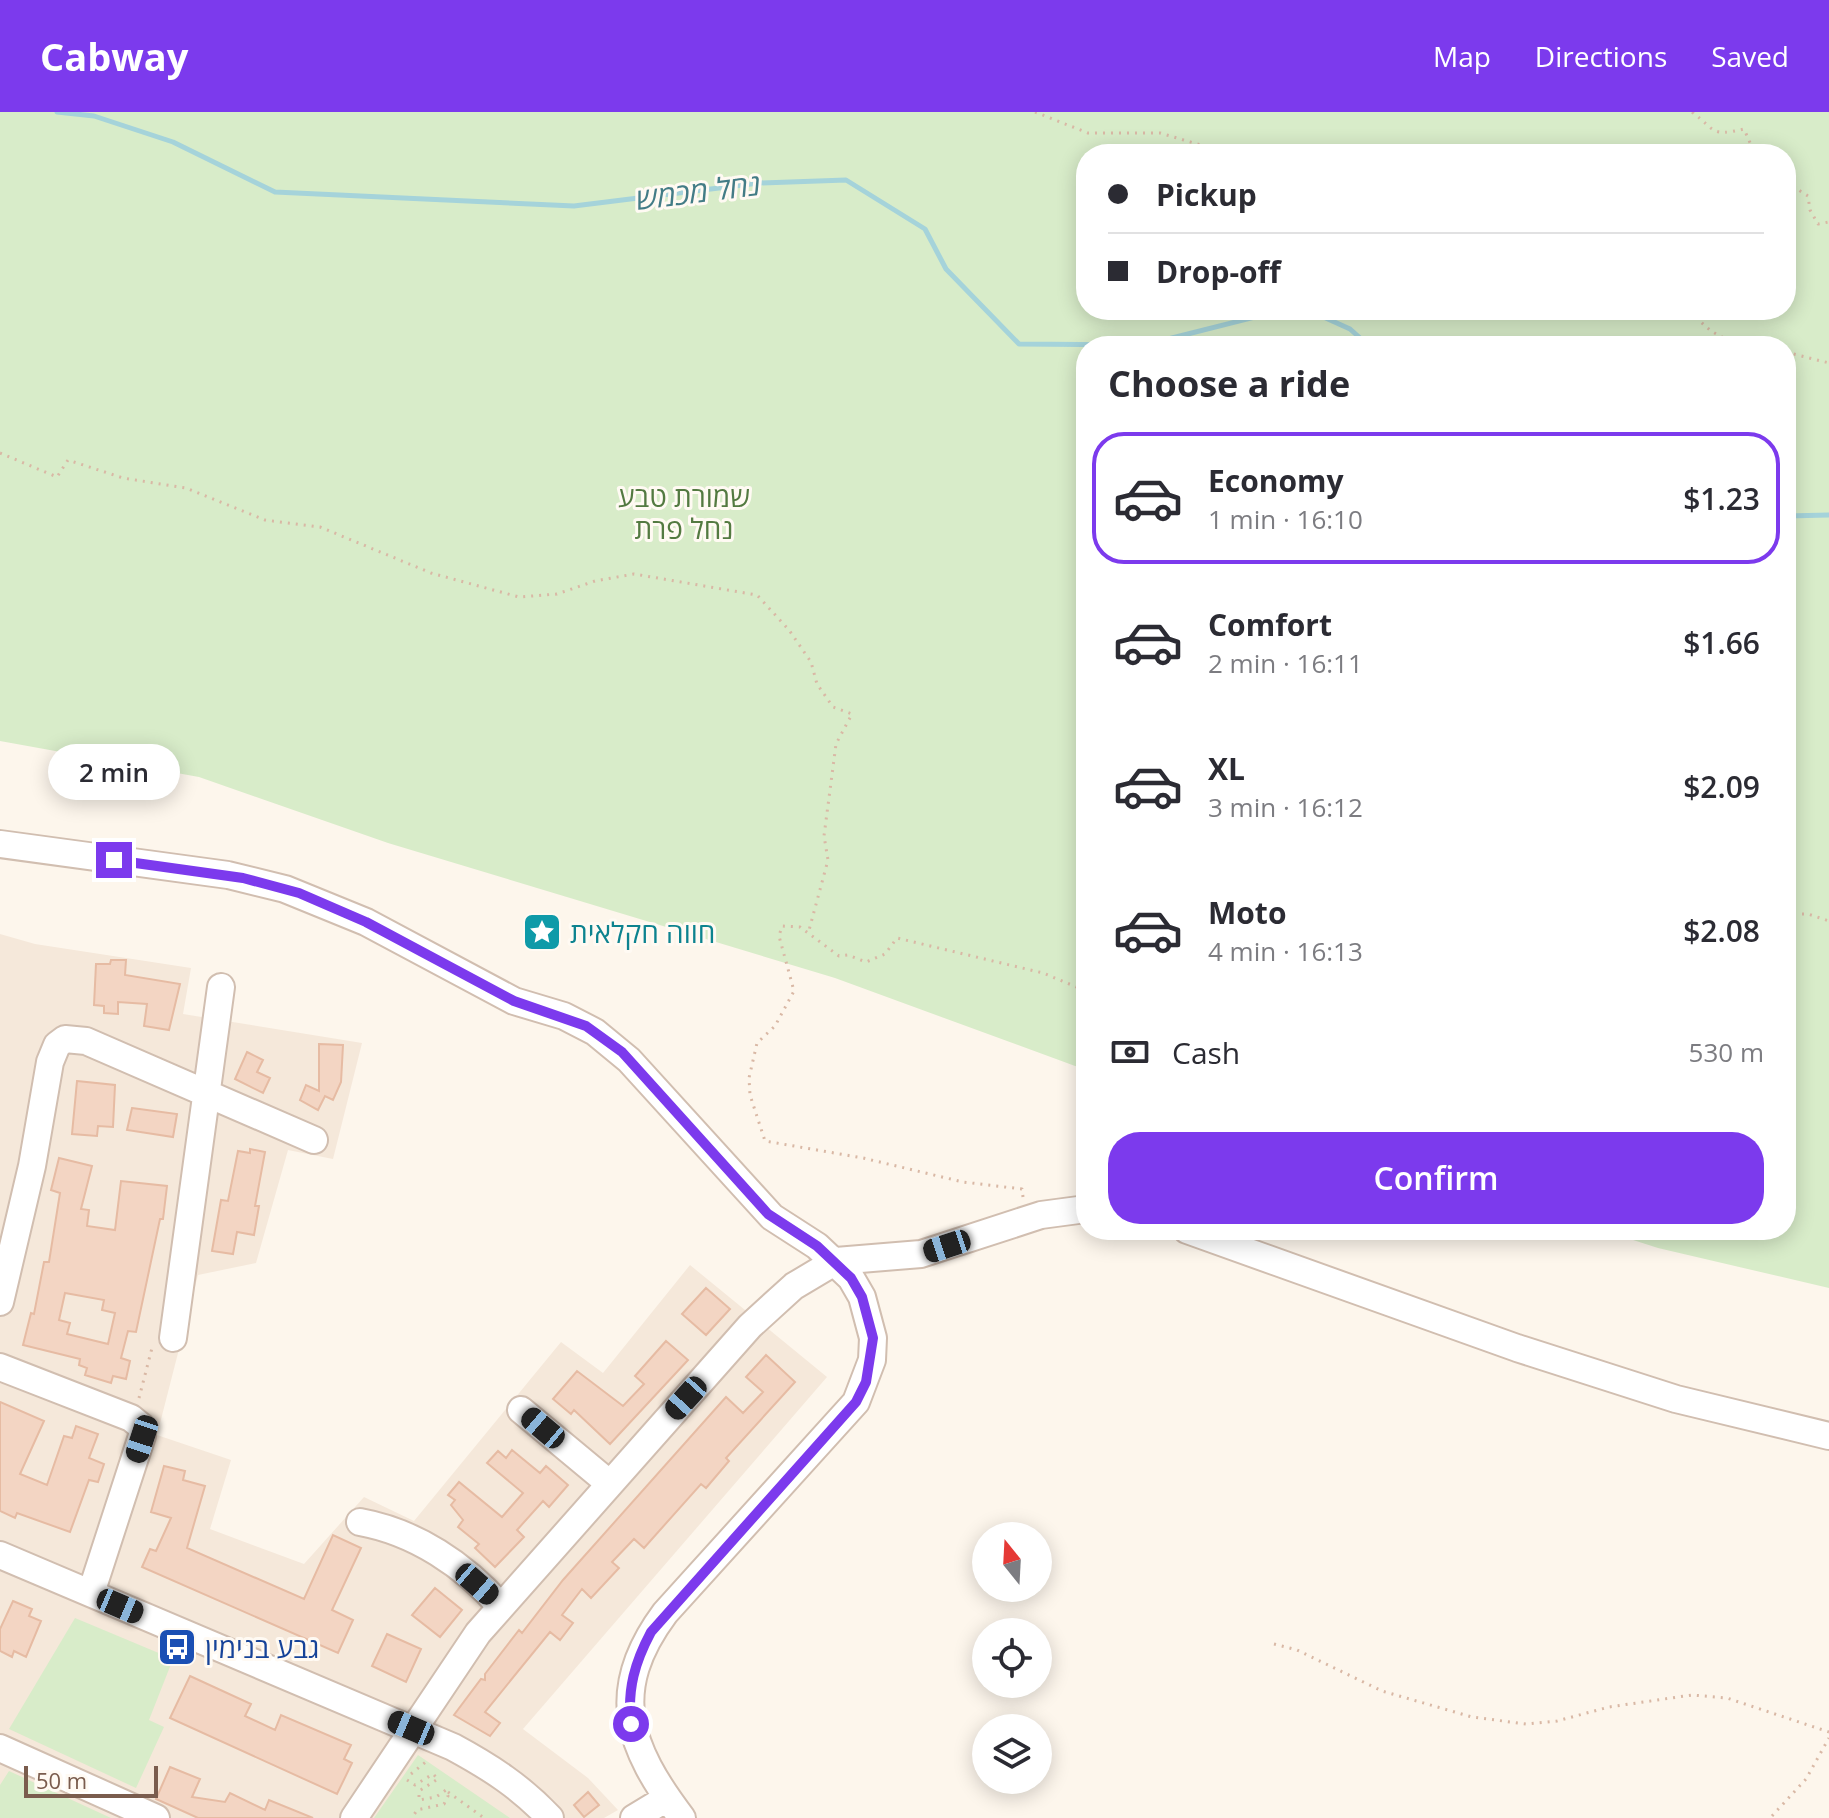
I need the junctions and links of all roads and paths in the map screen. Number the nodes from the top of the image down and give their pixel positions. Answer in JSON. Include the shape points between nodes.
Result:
{"nodes":[{"id":1,"x":1035,"y":112,"type":"edge"},
{"id":2,"x":1692,"y":112,"type":"edge"},
{"id":3,"x":1197,"y":144,"type":"edge"},
{"id":4,"x":1751,"y":144,"type":"edge"},
{"id":5,"x":1796,"y":188,"type":"edge"},
{"id":6,"x":1829,"y":222,"type":"edge"},
{"id":7,"x":1699,"y":320,"type":"edge"},
{"id":8,"x":1720,"y":336,"type":"edge"},
{"id":9,"x":1796,"y":355,"type":"edge"},
{"id":10,"x":1829,"y":363,"type":"edge"},
{"id":11,"x":0,"y":453,"type":"edge"},
{"id":12,"x":0,"y":844,"type":"edge"},
{"id":13,"x":1796,"y":914,"type":"edge"},
{"id":14,"x":1829,"y":921,"type":"edge"},
{"id":15,"x":808,"y":934,"type":"junction"},
{"id":16,"x":221,"y":987,"type":"dead end"},
{"id":17,"x":1076,"y":987,"type":"edge"},
{"id":18,"x":207,"y":1092,"type":"junction"},
{"id":19,"x":314,"y":1140,"type":"dead end"},
{"id":20,"x":1076,"y":1211,"type":"edge"},
{"id":21,"x":1026,"y":1220,"type":"junction"},
{"id":22,"x":1215,"y":1240,"type":"edge"},
{"id":23,"x":836,"y":1261,"type":"junction"},
{"id":24,"x":0,"y":1302,"type":"edge"},
{"id":25,"x":173,"y":1338,"type":"joint"},
{"id":26,"x":0,"y":1367,"type":"edge"},
{"id":27,"x":521,"y":1410,"type":"dead end"},
{"id":28,"x":134,"y":1419,"type":"junction"},
{"id":29,"x":1829,"y":1436,"type":"edge"},
{"id":30,"x":610,"y":1484,"type":"junction"},
{"id":31,"x":360,"y":1522,"type":"dead end"},
{"id":32,"x":0,"y":1555,"type":"edge"},
{"id":33,"x":91,"y":1593,"type":"junction"},
{"id":34,"x":501,"y":1607,"type":"junction"},
{"id":35,"x":1274,"y":1644,"type":"dead end"},
{"id":36,"x":411,"y":1728,"type":"junction"},
{"id":37,"x":1829,"y":1732,"type":"edge"},
{"id":38,"x":1829,"y":1738,"type":"edge"},
{"id":39,"x":440,"y":1741,"type":"junction"},
{"id":40,"x":0,"y":1748,"type":"edge"},
{"id":41,"x":446,"y":1790,"type":"junction"},
{"id":42,"x":675,"y":1808,"type":"edge"},
{"id":43,"x":1772,"y":1816,"type":"dead end"},
{"id":44,"x":156,"y":1818,"type":"edge"},
{"id":45,"x":354,"y":1818,"type":"edge"},
{"id":46,"x":412,"y":1818,"type":"edge"},
{"id":47,"x":484,"y":1818,"type":"edge"},
{"id":48,"x":550,"y":1818,"type":"edge"},
{"id":49,"x":634,"y":1818,"type":"edge"}],
"edges":[{"from":1,"to":3,"type":"path","via":[[1088,133],[1160,133]]},
{"from":2,"to":4,"type":"path","via":[[1708,130],[1722,134],[1744,129]]},
{"from":5,"to":6,"type":"path","via":[[1808,196],[1818,224]]},
{"from":7,"to":8,"type":"path"},
{"from":9,"to":10,"type":"path"},
{"from":11,"to":15,"type":"path","via":[[57,477],[68,460],[123,478],[186,488],[265,520],[320,527],[431,573],[519,597],[557,594],[634,574],[757,595],[811,662],[817,684],[833,707],[852,714],[836,744],[824,836],[828,860]]},
{"from":12,"to":23,"type":"street","via":[[228,875],[285,889],[366,922],[514,1001],[575,1021],[622,1052],[775,1220]]},
{"from":13,"to":14,"type":"path"},
{"from":15,"to":17,"type":"path","via":[[839,956],[866,962],[885,954],[897,938],[1043,973]]},
{"from":15,"to":21,"type":"path","via":[[800,927],[782,926],[779,936],[794,991],[775,1026],[757,1043],[749,1078],[765,1141],[1022,1189]]},
{"from":16,"to":18,"type":"street"},
{"from":18,"to":19,"type":"street"},
{"from":18,"to":24,"type":"street","via":[[86,1041],[71,1038],[57,1045]]},
{"from":18,"to":25,"type":"street"},
{"from":20,"to":21,"type":"street"},
{"from":21,"to":23,"type":"street","via":[[921,1254]]},
{"from":22,"to":29,"type":"street","via":[[1676,1399]]},
{"from":23,"to":30,"type":"street","via":[[766,1309]]},
{"from":23,"to":42,"type":"street","via":[[862,1297],[869,1317],[872,1360],[866,1382],[841,1422],[665,1613],[634,1669],[631,1724],[644,1761]]},
{"from":25,"to":28,"type":"path","via":[[155,1335]]},
{"from":26,"to":28,"type":"street"},
{"from":27,"to":30,"type":"street"},
{"from":28,"to":33,"type":"street","via":[[142,1436]]},
{"from":30,"to":34,"type":"street"},
{"from":31,"to":34,"type":"street","via":[[424,1545]]},
{"from":32,"to":33,"type":"street"},
{"from":33,"to":36,"type":"street"},
{"from":34,"to":36,"type":"street","via":[[461,1654]]},
{"from":35,"to":37,"type":"path","via":[[1382,1691],[1472,1717],[1526,1724],[1557,1721],[1692,1695],[1727,1698]]},
{"from":36,"to":39,"type":"street"},
{"from":36,"to":45,"type":"street"},
{"from":38,"to":43,"type":"path","via":[[1806,1779]]},
{"from":39,"to":41,"type":"path","via":[[406,1782],[415,1785],[433,1774],[438,1779],[419,1791],[419,1800]]},
{"from":39,"to":48,"type":"street","via":[[494,1769]]},
{"from":40,"to":44,"type":"street"},
{"from":41,"to":46,"type":"path","via":[[444,1804],[417,1810]]},
{"from":41,"to":47,"type":"path"},
{"from":42,"to":49,"type":"street"}]}
